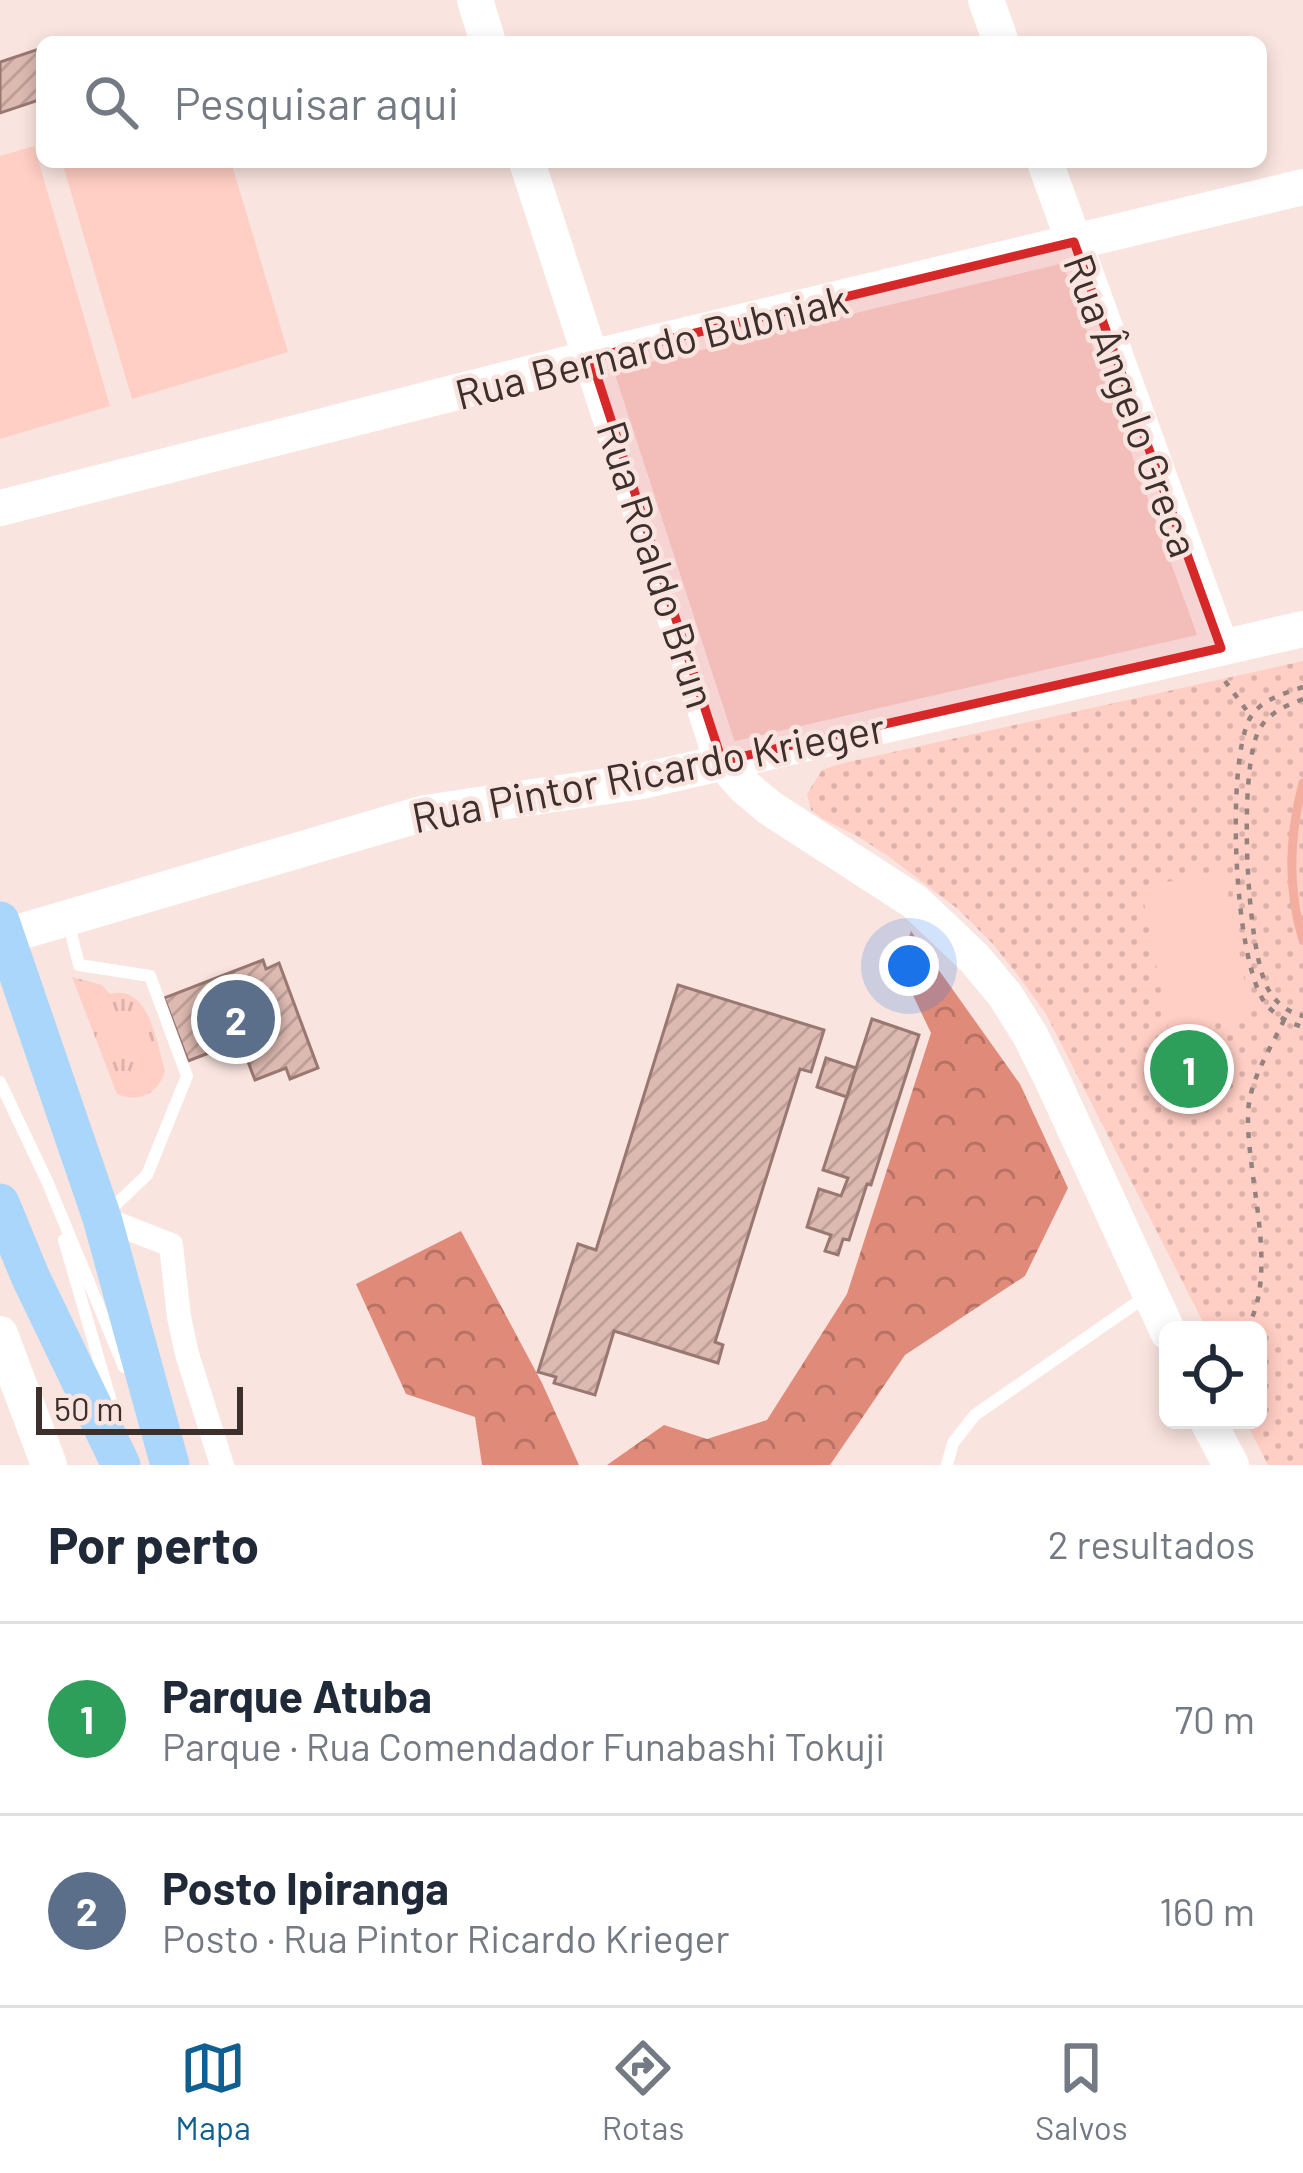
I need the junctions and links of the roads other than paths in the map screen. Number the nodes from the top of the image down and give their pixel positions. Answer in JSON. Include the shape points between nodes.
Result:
{"nodes":[{"id":1,"x":475,"y":0,"type":"edge"},
{"id":2,"x":986,"y":0,"type":"edge"},
{"id":3,"x":486,"y":36,"type":"edge"},
{"id":4,"x":999,"y":36,"type":"edge"},
{"id":5,"x":529,"y":168,"type":"edge"},
{"id":6,"x":1047,"y":168,"type":"edge"},
{"id":7,"x":1303,"y":188,"type":"edge"},
{"id":8,"x":1074,"y":242,"type":"junction"},
{"id":9,"x":591,"y":358,"type":"junction"},
{"id":10,"x":0,"y":508,"type":"edge"},
{"id":11,"x":1303,"y":629,"type":"edge"},
{"id":12,"x":1212,"y":650,"type":"junction"},
{"id":13,"x":722,"y":760,"type":"junction"},
{"id":14,"x":67,"y":916,"type":"junction"},
{"id":15,"x":2,"y":931,"type":"edge"},
{"id":16,"x":0,"y":1082,"type":"edge"},
{"id":17,"x":47,"y":1181,"type":"junction"},
{"id":18,"x":0,"y":1203,"type":"edge"},
{"id":19,"x":102,"y":1218,"type":"junction"},
{"id":20,"x":1151,"y":1294,"type":"junction"},
{"id":21,"x":1163,"y":1321,"type":"edge"},
{"id":22,"x":0,"y":1334,"type":"edge"},
{"id":23,"x":129,"y":1378,"type":"dead end"},
{"id":24,"x":138,"y":1400,"type":"dead end"},
{"id":25,"x":1212,"y":1429,"type":"edge"},
{"id":26,"x":49,"y":1465,"type":"edge"},
{"id":27,"x":125,"y":1465,"type":"edge"},
{"id":28,"x":167,"y":1465,"type":"edge"},
{"id":29,"x":222,"y":1465,"type":"edge"},
{"id":30,"x":947,"y":1465,"type":"edge"},
{"id":31,"x":1231,"y":1465,"type":"edge"}],
"edges":[{"from":1,"to":3,"type":"main road"},
{"from":2,"to":4,"type":"main road"},
{"from":5,"to":9,"type":"main road","name":"Rua Roaldo Brun"},
{"from":6,"to":8,"type":"main road","name":"Rua Ângelo Greca"},
{"from":7,"to":8,"type":"main road","name":"Rua Bernardo Bubniak"},
{"from":8,"to":9,"type":"main road","name":"Rua Bernardo Bubniak"},
{"from":8,"to":12,"type":"main road","name":"Rua Ângelo Greca"},
{"from":9,"to":10,"type":"main road","name":"Rua Bernardo Bubniak"},
{"from":9,"to":13,"type":"main road","name":"Rua Roaldo Brun"},
{"from":11,"to":12,"type":"main road","name":"Rua Pintor Ricardo Krieger"},
{"from":12,"to":13,"type":"main road","name":"Rua Pintor Ricardo Krieger"},
{"from":13,"to":14,"type":"main road","name":"Rua Pintor Ricardo Krieger","via":[[642,781],[425,813]]},
{"from":13,"to":20,"type":"main road","via":[[770,808],[915,902],[1004,995],[1052,1078]]},
{"from":14,"to":15,"type":"main road","name":"Rua Pintor Ricardo Krieger"},
{"from":14,"to":19,"type":"lane","via":[[79,965],[150,976],[187,1076],[147,1175]]},
{"from":15,"to":19,"type":"main road"},
{"from":16,"to":17,"type":"lane"},
{"from":17,"to":23,"type":"lane"},
{"from":17,"to":27,"type":"lane"},
{"from":18,"to":27,"type":"main road"},
{"from":19,"to":28,"type":"main road"},
{"from":19,"to":29,"type":"street","via":[[171,1245],[187,1354]]},
{"from":20,"to":21,"type":"main road"},
{"from":20,"to":30,"type":"lane","via":[[975,1415]]},
{"from":22,"to":26,"type":"main road"},
{"from":24,"to":28,"type":"lane"},
{"from":25,"to":31,"type":"main road"}]}
